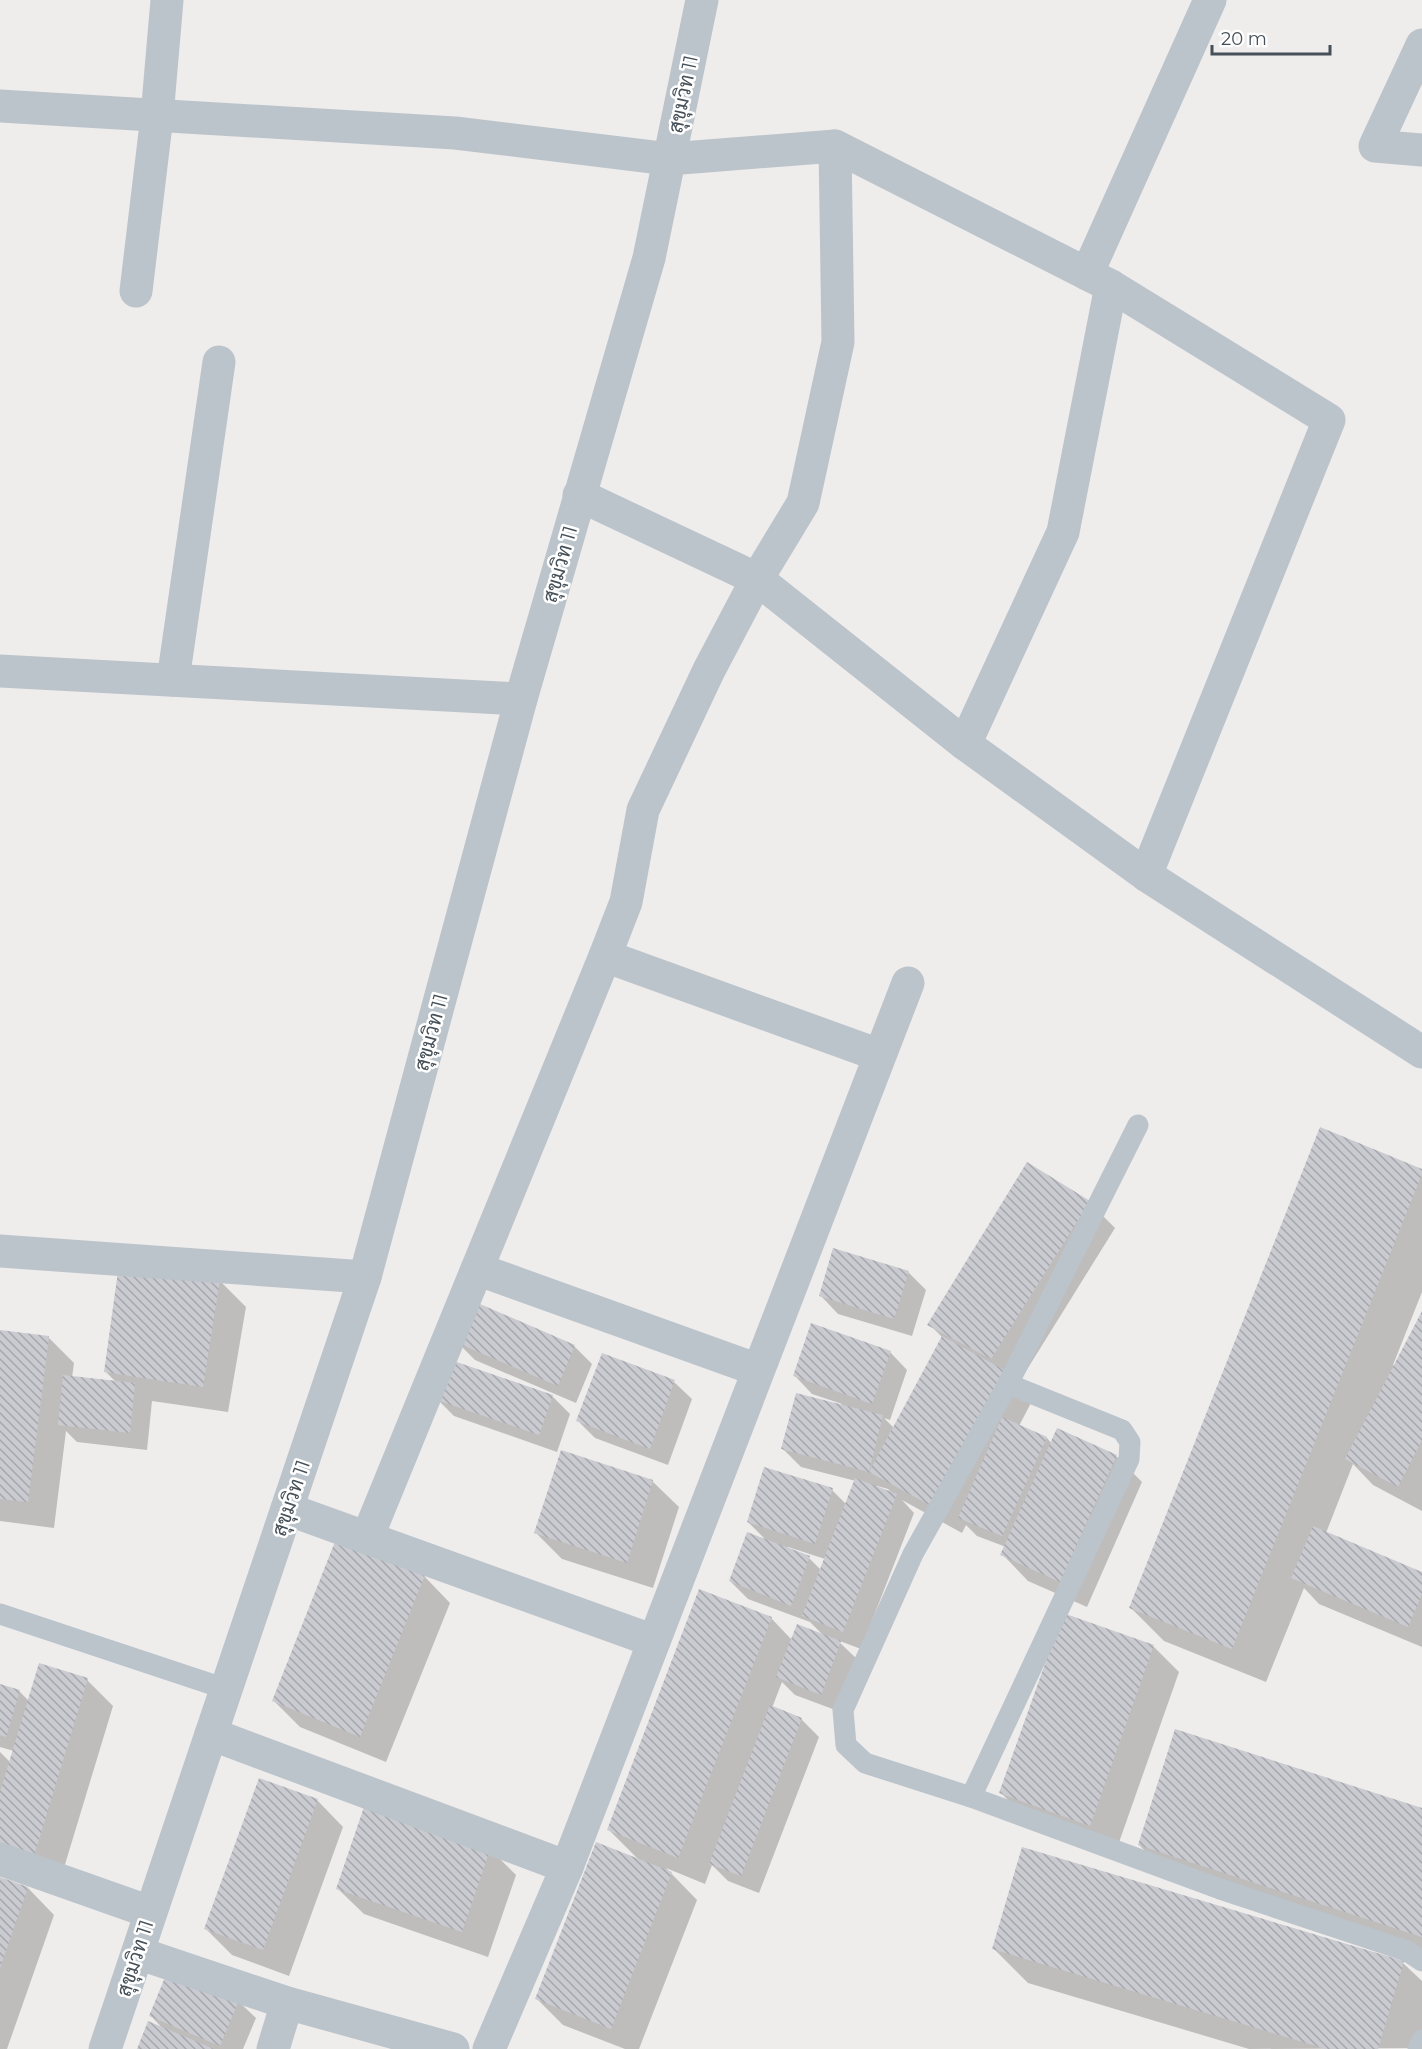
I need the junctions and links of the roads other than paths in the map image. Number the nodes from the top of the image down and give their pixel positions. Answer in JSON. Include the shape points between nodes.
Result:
{"nodes":[{"id":1,"x":167,"y":0,"type":"edge"},
{"id":2,"x":702,"y":0,"type":"edge"},
{"id":3,"x":1210,"y":0,"type":"edge"},
{"id":4,"x":1422,"y":45,"type":"edge"},
{"id":5,"x":0,"y":106,"type":"edge"},
{"id":6,"x":157,"y":116,"type":"junction"},
{"id":7,"x":835,"y":146,"type":"junction"},
{"id":8,"x":1422,"y":150,"type":"edge"},
{"id":9,"x":669,"y":159,"type":"junction"},
{"id":10,"x":1099,"y":280,"type":"junction"},
{"id":11,"x":136,"y":291,"type":"dead end"},
{"id":12,"x":219,"y":362,"type":"dead end"},
{"id":13,"x":579,"y":495,"type":"junction"},
{"id":14,"x":758,"y":579,"type":"junction"},
{"id":15,"x":0,"y":670,"type":"edge"},
{"id":16,"x":173,"y":680,"type":"junction"},
{"id":17,"x":520,"y":699,"type":"junction"},
{"id":18,"x":965,"y":744,"type":"junction"},
{"id":19,"x":1146,"y":875,"type":"junction"},
{"id":20,"x":605,"y":957,"type":"junction"},
{"id":21,"x":908,"y":983,"type":"dead end"},
{"id":22,"x":1422,"y":1052,"type":"edge"},
{"id":23,"x":879,"y":1055,"type":"junction"},
{"id":24,"x":1138,"y":1125,"type":"dead end"},
{"id":25,"x":0,"y":1251,"type":"edge"},
{"id":26,"x":477,"y":1269,"type":"junction"},
{"id":27,"x":365,"y":1277,"type":"junction"},
{"id":28,"x":758,"y":1370,"type":"junction"},
{"id":29,"x":1008,"y":1384,"type":"junction"},
{"id":30,"x":287,"y":1509,"type":"junction"},
{"id":31,"x":367,"y":1538,"type":"junction"},
{"id":32,"x":0,"y":1614,"type":"edge"},
{"id":33,"x":654,"y":1641,"type":"junction"},
{"id":34,"x":226,"y":1689,"type":"junction"},
{"id":35,"x":211,"y":1734,"type":"junction"},
{"id":36,"x":971,"y":1797,"type":"junction"},
{"id":37,"x":0,"y":1859,"type":"edge"},
{"id":38,"x":567,"y":1867,"type":"junction"},
{"id":39,"x":150,"y":1912,"type":"junction"},
{"id":40,"x":138,"y":1953,"type":"junction"},
{"id":41,"x":1422,"y":1961,"type":"edge"},
{"id":42,"x":287,"y":2003,"type":"junction"},
{"id":43,"x":1422,"y":2040,"type":"edge"},
{"id":44,"x":105,"y":2049,"type":"edge"},
{"id":45,"x":273,"y":2049,"type":"edge"},
{"id":46,"x":453,"y":2049,"type":"edge"},
{"id":47,"x":489,"y":2049,"type":"edge"},
{"id":48,"x":1418,"y":2049,"type":"edge"}],
"edges":[{"from":1,"to":6,"type":"street"},
{"from":2,"to":9,"type":"street","name":"สุขุมวิท 11"},
{"from":3,"to":10,"type":"street"},
{"from":4,"to":8,"type":"street","via":[[1375,146]]},
{"from":5,"to":6,"type":"street"},
{"from":6,"to":9,"type":"street","via":[[455,133]]},
{"from":6,"to":11,"type":"street"},
{"from":7,"to":9,"type":"street"},
{"from":7,"to":10,"type":"street"},
{"from":7,"to":14,"type":"street","via":[[838,342],[803,503]]},
{"from":9,"to":13,"type":"street","name":"สุขุมวิท 11","via":[[649,258]]},
{"from":10,"to":18,"type":"street","via":[[1063,532]]},
{"from":10,"to":19,"type":"street","via":[[1329,420]]},
{"from":12,"to":16,"type":"street"},
{"from":13,"to":14,"type":"street"},
{"from":13,"to":17,"type":"street","name":"สุขุมวิท 11"},
{"from":14,"to":18,"type":"street"},
{"from":14,"to":20,"type":"street","via":[[709,670],[643,810],[626,902]]},
{"from":15,"to":16,"type":"street"},
{"from":16,"to":17,"type":"street"},
{"from":17,"to":27,"type":"street","name":"สุขุมวิท 11"},
{"from":18,"to":19,"type":"street"},
{"from":19,"to":22,"type":"street"},
{"from":20,"to":23,"type":"street"},
{"from":20,"to":26,"type":"street"},
{"from":21,"to":23,"type":"street"},
{"from":23,"to":28,"type":"street"},
{"from":24,"to":29,"type":"lane"},
{"from":25,"to":27,"type":"street"},
{"from":26,"to":28,"type":"street"},
{"from":26,"to":31,"type":"street"},
{"from":27,"to":30,"type":"street","name":"สุขุมวิท 11"},
{"from":28,"to":33,"type":"street"},
{"from":29,"to":36,"type":"lane","via":[[1122,1430],[1130,1442],[1129,1459]]},
{"from":29,"to":36,"type":"lane","via":[[913,1554],[843,1710],[846,1745],[865,1763]]},
{"from":30,"to":31,"type":"street"},
{"from":30,"to":34,"type":"street","name":"สุขุมวิท 11"},
{"from":31,"to":33,"type":"street"},
{"from":32,"to":34,"type":"lane"},
{"from":33,"to":38,"type":"street"},
{"from":34,"to":35,"type":"street","name":"สุขุมวิท 11"},
{"from":35,"to":38,"type":"street"},
{"from":35,"to":39,"type":"street","name":"สุขุมวิท 11"},
{"from":36,"to":41,"type":"lane","via":[[1220,1889],[1407,1951]]},
{"from":37,"to":39,"type":"street"},
{"from":38,"to":47,"type":"street"},
{"from":39,"to":40,"type":"street","name":"สุขุมวิท 11"},
{"from":40,"to":42,"type":"street"},
{"from":40,"to":44,"type":"street","name":"สุขุมวิท 11"},
{"from":42,"to":45,"type":"street"},
{"from":42,"to":46,"type":"street"},
{"from":43,"to":48,"type":"lane"}]}
